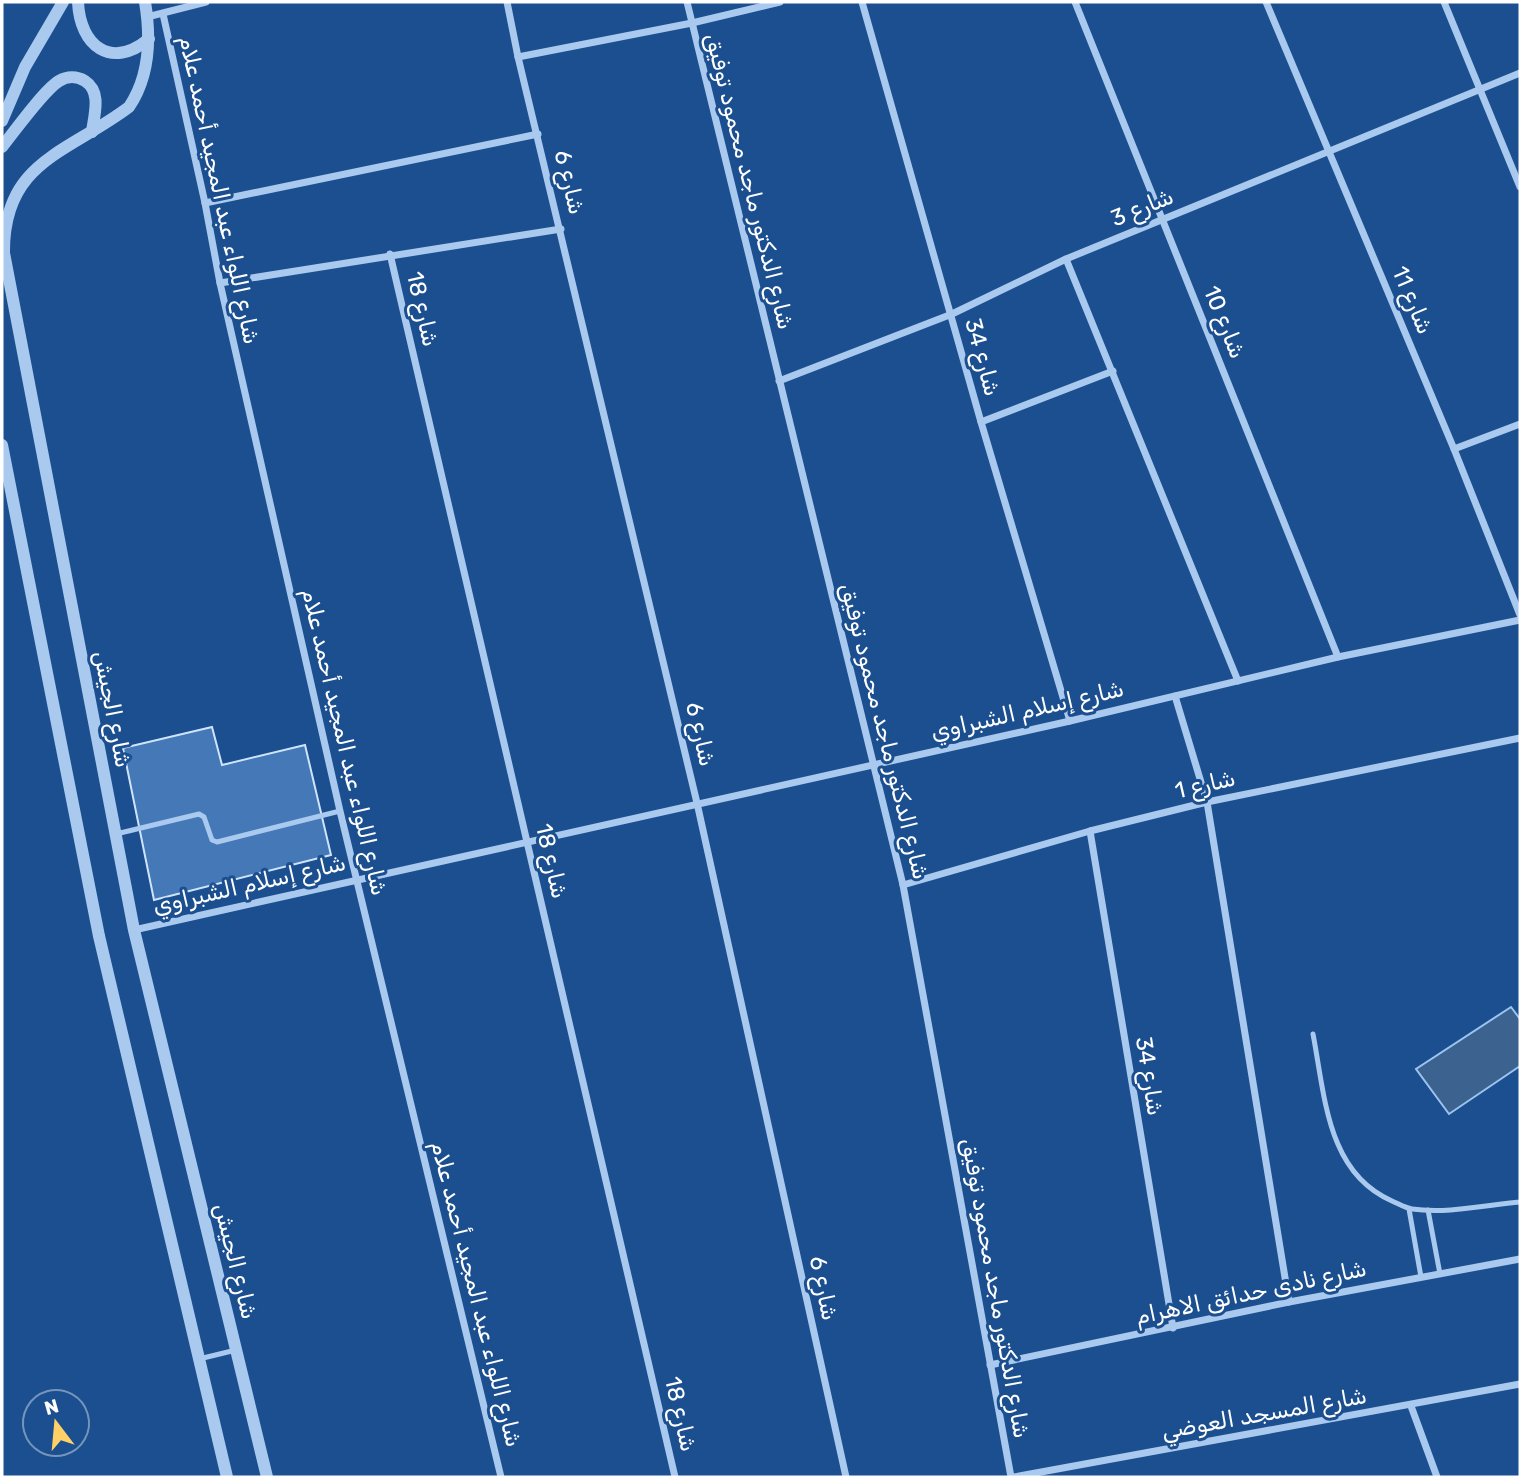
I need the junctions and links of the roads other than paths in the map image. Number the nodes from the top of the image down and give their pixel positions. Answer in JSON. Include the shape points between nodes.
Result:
{"nodes":[{"id":1,"x":63,"y":2,"type":"edge"},
{"id":2,"x":78,"y":2,"type":"edge"},
{"id":3,"x":145,"y":2,"type":"edge"},
{"id":4,"x":206,"y":2,"type":"edge"},
{"id":5,"x":507,"y":2,"type":"edge"},
{"id":6,"x":687,"y":2,"type":"edge"},
{"id":7,"x":780,"y":2,"type":"edge"},
{"id":8,"x":862,"y":2,"type":"edge"},
{"id":9,"x":1075,"y":2,"type":"edge"},
{"id":10,"x":1266,"y":2,"type":"edge"},
{"id":11,"x":1444,"y":2,"type":"edge"},
{"id":12,"x":163,"y":14,"type":"junction"},
{"id":13,"x":148,"y":17,"type":"junction"},
{"id":14,"x":692,"y":23,"type":"junction"},
{"id":15,"x":149,"y":39,"type":"junction"},
{"id":16,"x":519,"y":57,"type":"junction"},
{"id":17,"x":1520,"y":73,"type":"edge"},
{"id":18,"x":1479,"y":90,"type":"junction"},
{"id":19,"x":2,"y":121,"type":"edge"},
{"id":20,"x":92,"y":132,"type":"junction"},
{"id":21,"x":538,"y":134,"type":"junction"},
{"id":22,"x":2,"y":147,"type":"edge"},
{"id":23,"x":1330,"y":152,"type":"junction"},
{"id":24,"x":1520,"y":187,"type":"edge"},
{"id":25,"x":205,"y":203,"type":"junction"},
{"id":26,"x":1163,"y":219,"type":"junction"},
{"id":27,"x":561,"y":229,"type":"junction"},
{"id":28,"x":390,"y":254,"type":"junction"},
{"id":29,"x":1066,"y":259,"type":"junction"},
{"id":30,"x":220,"y":283,"type":"junction"},
{"id":31,"x":952,"y":314,"type":"junction"},
{"id":32,"x":1112,"y":371,"type":"junction"},
{"id":33,"x":779,"y":381,"type":"junction"},
{"id":34,"x":981,"y":422,"type":"junction"},
{"id":35,"x":1520,"y":424,"type":"edge"},
{"id":36,"x":2,"y":445,"type":"edge"},
{"id":37,"x":1454,"y":449,"type":"junction"},
{"id":38,"x":1520,"y":618,"type":"edge"},
{"id":39,"x":1338,"y":657,"type":"junction"},
{"id":40,"x":1238,"y":681,"type":"junction"},
{"id":41,"x":1175,"y":696,"type":"junction"},
{"id":42,"x":1070,"y":721,"type":"junction"},
{"id":43,"x":1520,"y":738,"type":"edge"},
{"id":44,"x":873,"y":765,"type":"junction"},
{"id":45,"x":1207,"y":802,"type":"junction"},
{"id":46,"x":697,"y":803,"type":"junction"},
{"id":47,"x":340,"y":811,"type":"junction"},
{"id":48,"x":1090,"y":831,"type":"junction"},
{"id":49,"x":115,"y":834,"type":"junction"},
{"id":50,"x":528,"y":841,"type":"junction"},
{"id":51,"x":357,"y":879,"type":"junction"},
{"id":52,"x":904,"y":885,"type":"junction"},
{"id":53,"x":134,"y":930,"type":"junction"},
{"id":54,"x":1313,"y":1034,"type":"dead end"},
{"id":55,"x":1520,"y":1202,"type":"edge"},
{"id":56,"x":1409,"y":1209,"type":"junction"},
{"id":57,"x":1428,"y":1210,"type":"junction"},
{"id":58,"x":1520,"y":1259,"type":"edge"},
{"id":59,"x":1440,"y":1274,"type":"junction"},
{"id":60,"x":1421,"y":1277,"type":"junction"},
{"id":61,"x":1289,"y":1302,"type":"junction"},
{"id":62,"x":1173,"y":1328,"type":"junction"},
{"id":63,"x":236,"y":1350,"type":"junction"},
{"id":64,"x":199,"y":1359,"type":"junction"},
{"id":65,"x":990,"y":1365,"type":"junction"},
{"id":66,"x":1520,"y":1384,"type":"edge"},
{"id":67,"x":1411,"y":1406,"type":"junction"},
{"id":68,"x":227,"y":1477,"type":"edge"},
{"id":69,"x":267,"y":1477,"type":"edge"},
{"id":70,"x":501,"y":1477,"type":"edge"},
{"id":71,"x":676,"y":1477,"type":"edge"},
{"id":72,"x":846,"y":1477,"type":"edge"},
{"id":73,"x":1013,"y":1477,"type":"edge"},
{"id":74,"x":1437,"y":1477,"type":"edge"}],
"edges":[{"from":1,"to":19,"type":"street","via":[[25,67]]},
{"from":2,"to":15,"type":"street","via":[[81,26],[94,45],[122,53]]},
{"from":3,"to":13,"type":"street","name":"شارع الجيش"},
{"from":4,"to":12,"type":"street"},
{"from":5,"to":16,"type":"street","name":"شارع 6"},
{"from":6,"to":14,"type":"street","name":"شارع الدكتور ماجد محمود توفيق"},
{"from":7,"to":14,"type":"street"},
{"from":8,"to":31,"type":"street","name":"شارع 34"},
{"from":9,"to":26,"type":"street","name":"شارع 10"},
{"from":10,"to":23,"type":"street","name":"شارع 11"},
{"from":11,"to":18,"type":"street"},
{"from":12,"to":13,"type":"street"},
{"from":12,"to":25,"type":"street","name":"شارع اللواء عبد المجيد أحمد علام"},
{"from":13,"to":15,"type":"street","name":"شارع الجيش"},
{"from":14,"to":16,"type":"street"},
{"from":14,"to":33,"type":"street","name":"شارع الدكتور ماجد محمود توفيق"},
{"from":15,"to":20,"type":"street","name":"شارع الجيش","via":[[138,93],[129,107]]},
{"from":16,"to":21,"type":"street","name":"شارع 6"},
{"from":17,"to":18,"type":"street","name":"شارع 3"},
{"from":18,"to":23,"type":"street","name":"شارع 3"},
{"from":18,"to":24,"type":"street"},
{"from":20,"to":22,"type":"street","via":[[93,89],[81,79],[66,78],[53,86]]},
{"from":20,"to":49,"type":"street","name":"شارع الجيش","via":[[34,169],[20,185],[4,232],[4,253]]},
{"from":21,"to":25,"type":"street"},
{"from":21,"to":27,"type":"street","name":"شارع 6"},
{"from":23,"to":26,"type":"street","name":"شارع 3"},
{"from":23,"to":37,"type":"street","name":"شارع 11"},
{"from":25,"to":30,"type":"street","name":"شارع اللواء عبد المجيد أحمد علام"},
{"from":26,"to":29,"type":"street","name":"شارع 3"},
{"from":26,"to":39,"type":"street","name":"شارع 10"},
{"from":27,"to":28,"type":"street"},
{"from":27,"to":46,"type":"street","name":"شارع 6"},
{"from":28,"to":30,"type":"street"},
{"from":28,"to":50,"type":"street","name":"شارع 18"},
{"from":29,"to":31,"type":"street","name":"شارع 3"},
{"from":29,"to":32,"type":"street"},
{"from":30,"to":47,"type":"street","name":"شارع اللواء عبد المجيد أحمد علام"},
{"from":31,"to":33,"type":"street","name":"شارع 3"},
{"from":31,"to":34,"type":"street","name":"شارع 34"},
{"from":32,"to":34,"type":"street"},
{"from":32,"to":40,"type":"street"},
{"from":33,"to":44,"type":"street","name":"شارع الدكتور ماجد محمود توفيق"},
{"from":34,"to":42,"type":"street","name":"شارع 34"},
{"from":35,"to":37,"type":"street"},
{"from":36,"to":64,"type":"street","via":[[99,936]]},
{"from":37,"to":38,"type":"street","name":"شارع 11"},
{"from":38,"to":39,"type":"street","name":"شارع إسلام الشبراوي"},
{"from":39,"to":40,"type":"street","name":"شارع إسلام الشبراوي"},
{"from":40,"to":41,"type":"street","name":"شارع إسلام الشبراوي"},
{"from":41,"to":42,"type":"street","name":"شارع إسلام الشبراوي"},
{"from":41,"to":45,"type":"street"},
{"from":42,"to":44,"type":"street","name":"شارع إسلام الشبراوي"},
{"from":43,"to":45,"type":"street","name":"شارع 1"},
{"from":44,"to":46,"type":"street","name":"شارع إسلام الشبراوي"},
{"from":44,"to":52,"type":"street","name":"شارع الدكتور ماجد محمود توفيق"},
{"from":45,"to":48,"type":"street","name":"شارع 1"},
{"from":45,"to":61,"type":"street"},
{"from":46,"to":50,"type":"street","name":"شارع إسلام الشبراوي"},
{"from":46,"to":72,"type":"street","name":"شارع 6"},
{"from":47,"to":49,"type":"lane","via":[[217,842],[199,814]]},
{"from":47,"to":51,"type":"street","name":"شارع اللواء عبد المجيد أحمد علام"},
{"from":48,"to":52,"type":"street","name":"شارع 1"},
{"from":48,"to":62,"type":"street","name":"شارع 34"},
{"from":49,"to":53,"type":"street","name":"شارع الجيش"},
{"from":50,"to":51,"type":"street","name":"شارع إسلام الشبراوي"},
{"from":50,"to":71,"type":"street","name":"شارع 18"},
{"from":51,"to":53,"type":"street","name":"شارع إسلام الشبراوي"},
{"from":51,"to":70,"type":"street","name":"شارع اللواء عبد المجيد أحمد علام"},
{"from":52,"to":65,"type":"street","name":"شارع الدكتور ماجد محمود توفيق"},
{"from":53,"to":63,"type":"street","name":"شارع الجيش"},
{"from":54,"to":56,"type":"lane","via":[[1334,1138],[1350,1170],[1376,1194]]},
{"from":55,"to":57,"type":"lane"},
{"from":56,"to":57,"type":"lane"},
{"from":56,"to":60,"type":"lane"},
{"from":57,"to":59,"type":"lane"},
{"from":58,"to":59,"type":"street","name":"شارع نادى حدائق الاهرام"},
{"from":59,"to":60,"type":"street","name":"شارع نادى حدائق الاهرام"},
{"from":60,"to":61,"type":"street","name":"شارع نادى حدائق الاهرام"},
{"from":61,"to":62,"type":"street","name":"شارع نادى حدائق الاهرام"},
{"from":62,"to":65,"type":"street","name":"شارع نادى حدائق الاهرام"},
{"from":63,"to":64,"type":"lane"},
{"from":63,"to":69,"type":"street","name":"شارع الجيش"},
{"from":64,"to":68,"type":"street"},
{"from":65,"to":73,"type":"street","name":"شارع الدكتور ماجد محمود توفيق"},
{"from":66,"to":67,"type":"street","name":"شارع المسجد العوضي"},
{"from":67,"to":73,"type":"street","name":"شارع المسجد العوضي"},
{"from":67,"to":74,"type":"street"}]}
